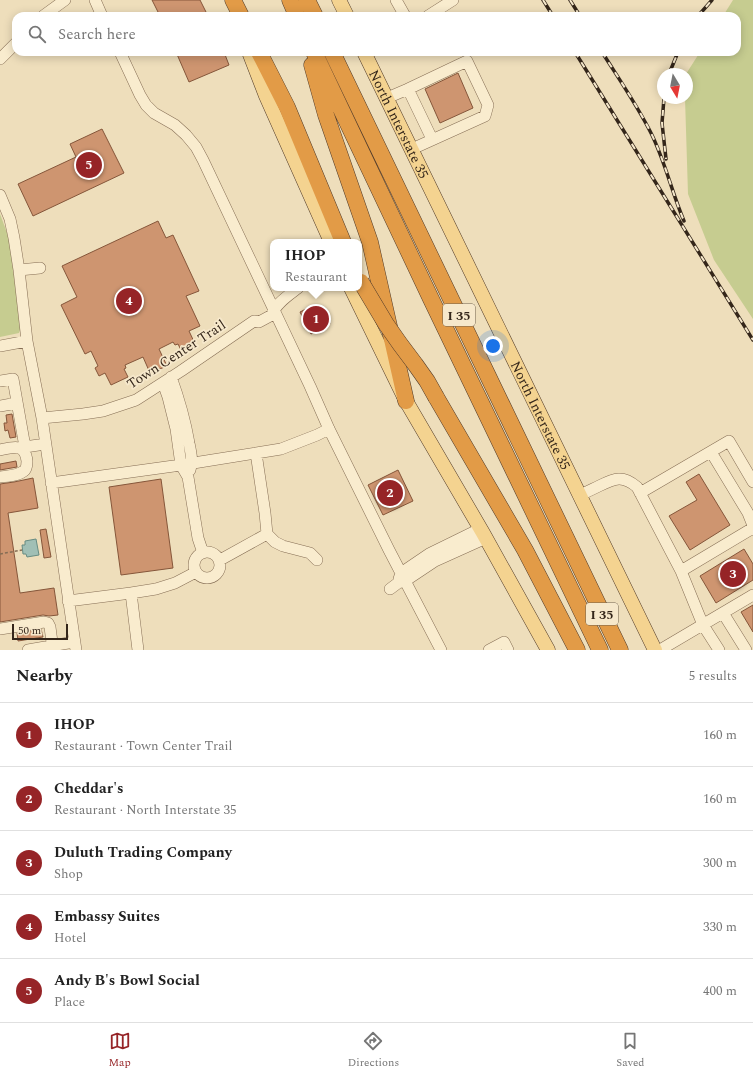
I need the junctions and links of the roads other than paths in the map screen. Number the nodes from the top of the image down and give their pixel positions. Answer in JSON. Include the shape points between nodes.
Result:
{"nodes":[{"id":1,"x":65,"y":0,"type":"edge"},
{"id":2,"x":95,"y":0,"type":"edge"},
{"id":3,"x":232,"y":0,"type":"edge"},
{"id":4,"x":290,"y":0,"type":"edge"},
{"id":5,"x":307,"y":0,"type":"edge"},
{"id":6,"x":339,"y":0,"type":"edge"},
{"id":7,"x":396,"y":0,"type":"edge"},
{"id":8,"x":453,"y":0,"type":"edge"},
{"id":9,"x":48,"y":12,"type":"edge"},
{"id":10,"x":100,"y":12,"type":"edge"},
{"id":11,"x":236,"y":12,"type":"edge"},
{"id":12,"x":239,"y":12,"type":"edge"},
{"id":13,"x":295,"y":12,"type":"edge"},
{"id":14,"x":313,"y":12,"type":"edge"},
{"id":15,"x":345,"y":12,"type":"edge"},
{"id":16,"x":403,"y":12,"type":"edge"},
{"id":17,"x":434,"y":12,"type":"edge"},
{"id":18,"x":12,"y":46,"type":"edge"},
{"id":19,"x":122,"y":56,"type":"edge"},
{"id":20,"x":251,"y":56,"type":"edge"},
{"id":21,"x":261,"y":56,"type":"edge"},
{"id":22,"x":310,"y":56,"type":"edge"},
{"id":23,"x":316,"y":56,"type":"edge"},
{"id":24,"x":334,"y":56,"type":"edge"},
{"id":25,"x":366,"y":56,"type":"edge"},
{"id":26,"x":0,"y":59,"type":"edge"},
{"id":27,"x":408,"y":88,"type":"junction"},
{"id":28,"x":387,"y":98,"type":"junction"},
{"id":29,"x":432,"y":140,"type":"junction"},
{"id":30,"x":412,"y":149,"type":"junction"},
{"id":31,"x":0,"y":195,"type":"edge"},
{"id":32,"x":330,"y":239,"type":"edge"},
{"id":33,"x":342,"y":239,"type":"edge"},
{"id":34,"x":40,"y":268,"type":"dead end"},
{"id":35,"x":19,"y":270,"type":"junction"},
{"id":36,"x":362,"y":290,"type":"edge"},
{"id":37,"x":294,"y":291,"type":"edge"},
{"id":38,"x":360,"y":291,"type":"edge"},
{"id":39,"x":273,"y":310,"type":"junction"},
{"id":40,"x":27,"y":340,"type":"junction"},
{"id":41,"x":0,"y":346,"type":"edge"},
{"id":42,"x":167,"y":380,"type":"junction"},
{"id":43,"x":0,"y":381,"type":"edge"},
{"id":44,"x":406,"y":401,"type":"junction"},
{"id":45,"x":17,"y":403,"type":"junction"},
{"id":46,"x":0,"y":406,"type":"edge"},
{"id":47,"x":178,"y":414,"type":"junction"},
{"id":48,"x":42,"y":418,"type":"junction"},
{"id":49,"x":329,"y":429,"type":"junction"},
{"id":50,"x":45,"y":444,"type":"junction"},
{"id":51,"x":24,"y":448,"type":"junction"},
{"id":52,"x":0,"y":450,"type":"edge"},
{"id":53,"x":711,"y":452,"type":"junction"},
{"id":54,"x":256,"y":453,"type":"junction"},
{"id":55,"x":192,"y":463,"type":"junction"},
{"id":56,"x":181,"y":465,"type":"junction"},
{"id":57,"x":0,"y":477,"type":"edge"},
{"id":58,"x":188,"y":477,"type":"junction"},
{"id":59,"x":753,"y":482,"type":"edge"},
{"id":60,"x":51,"y":483,"type":"junction"},
{"id":61,"x":640,"y":493,"type":"junction"},
{"id":62,"x":580,"y":496,"type":"junction"},
{"id":63,"x":753,"y":529,"type":"edge"},
{"id":64,"x":483,"y":533,"type":"junction"},
{"id":65,"x":267,"y":534,"type":"junction"},
{"id":66,"x":203,"y":553,"type":"junction"},
{"id":67,"x":220,"y":560,"type":"junction"},
{"id":68,"x":317,"y":560,"type":"dead end"},
{"id":69,"x":681,"y":572,"type":"junction"},
{"id":70,"x":585,"y":577,"type":"junction"},
{"id":71,"x":200,"y":578,"type":"junction"},
{"id":72,"x":399,"y":582,"type":"junction"},
{"id":73,"x":131,"y":593,"type":"junction"},
{"id":74,"x":753,"y":595,"type":"edge"},
{"id":75,"x":68,"y":602,"type":"junction"},
{"id":76,"x":723,"y":613,"type":"junction"},
{"id":77,"x":704,"y":625,"type":"junction"},
{"id":78,"x":0,"y":629,"type":"edge"},
{"id":79,"x":75,"y":646,"type":"edge"},
{"id":80,"x":53,"y":648,"type":"edge"},
{"id":81,"x":28,"y":650,"type":"edge"},
{"id":82,"x":138,"y":650,"type":"edge"},
{"id":83,"x":441,"y":650,"type":"edge"},
{"id":84,"x":489,"y":650,"type":"edge"},
{"id":85,"x":508,"y":650,"type":"edge"},
{"id":86,"x":548,"y":650,"type":"edge"},
{"id":87,"x":577,"y":650,"type":"edge"},
{"id":88,"x":600,"y":650,"type":"edge"},
{"id":89,"x":620,"y":650,"type":"edge"},
{"id":90,"x":630,"y":650,"type":"edge"},
{"id":91,"x":655,"y":650,"type":"edge"},
{"id":92,"x":660,"y":650,"type":"edge"},
{"id":93,"x":719,"y":650,"type":"edge"},
{"id":94,"x":746,"y":650,"type":"edge"}],
"edges":[{"from":1,"to":9,"type":"street"},
{"from":2,"to":10,"type":"street"},
{"from":3,"to":11,"type":"main road"},
{"from":3,"to":12,"type":"highway"},
{"from":4,"to":13,"type":"highway"},
{"from":5,"to":14,"type":"highway"},
{"from":6,"to":15,"type":"main road"},
{"from":7,"to":16,"type":"street"},
{"from":8,"to":17,"type":"street"},
{"from":18,"to":26,"type":"street"},
{"from":19,"to":39,"type":"street","via":[[146,105],[154,113],[175,125],[196,147]]},
{"from":20,"to":32,"type":"main road"},
{"from":21,"to":33,"type":"highway","via":[[287,107]]},
{"from":22,"to":44,"type":"highway","via":[[326,115],[370,242]]},
{"from":23,"to":88,"type":"highway","number":"I 35"},
{"from":24,"to":70,"type":"highway","number":"I 35"},
{"from":25,"to":28,"type":"main road","name":"North Interstate 35"},
{"from":27,"to":28,"type":"street"},
{"from":27,"to":29,"type":"street"},
{"from":27,"to":29,"type":"street","via":[[467,60],[488,105],[485,116]]},
{"from":28,"to":30,"type":"main road","name":"North Interstate 35"},
{"from":29,"to":30,"type":"street"},
{"from":30,"to":62,"type":"main road","name":"North Interstate 35"},
{"from":31,"to":35,"type":"street","via":[[10,218]]},
{"from":34,"to":35,"type":"street"},
{"from":35,"to":40,"type":"street"},
{"from":36,"to":87,"type":"highway","bridge":true,"via":[[427,381],[525,550]]},
{"from":37,"to":39,"type":"street","name":"Town Center Trail"},
{"from":38,"to":44,"type":"main road"},
{"from":39,"to":42,"type":"street","name":"Town Center Trail","via":[[272,315],[259,322],[254,321]]},
{"from":39,"to":49,"type":"street"},
{"from":40,"to":41,"type":"street"},
{"from":40,"to":48,"type":"street"},
{"from":42,"to":47,"type":"street"},
{"from":42,"to":48,"type":"street","name":"Town Center Trail","via":[[136,400],[103,411]]},
{"from":43,"to":45,"type":"street","via":[[13,379]]},
{"from":44,"to":64,"type":"main road"},
{"from":45,"to":46,"type":"street"},
{"from":45,"to":51,"type":"street"},
{"from":47,"to":55,"type":"street","via":[[186,428]]},
{"from":47,"to":56,"type":"street","via":[[176,429]]},
{"from":48,"to":50,"type":"street"},
{"from":49,"to":54,"type":"street","via":[[281,449]]},
{"from":49,"to":72,"type":"street","via":[[388,550]]},
{"from":50,"to":51,"type":"street"},
{"from":50,"to":60,"type":"street"},
{"from":51,"to":52,"type":"street"},
{"from":51,"to":57,"type":"street","via":[[27,466],[24,471]]},
{"from":53,"to":59,"type":"street","via":[[729,441]]},
{"from":53,"to":61,"type":"street"},
{"from":53,"to":63,"type":"street","via":[[748,513]]},
{"from":54,"to":55,"type":"street"},
{"from":54,"to":65,"type":"street"},
{"from":55,"to":56,"type":"street"},
{"from":55,"to":58,"type":"street"},
{"from":56,"to":58,"type":"street"},
{"from":56,"to":60,"type":"street"},
{"from":58,"to":66,"type":"street","via":[[198,538]]},
{"from":60,"to":75,"type":"street"},
{"from":61,"to":62,"type":"street","via":[[633,484],[618,478]]},
{"from":61,"to":69,"type":"street"},
{"from":62,"to":91,"type":"main road","name":"North Interstate 35"},
{"from":63,"to":69,"type":"street"},
{"from":64,"to":72,"type":"street","via":[[429,554]]},
{"from":64,"to":86,"type":"main road"},
{"from":65,"to":67,"type":"street"},
{"from":65,"to":68,"type":"street","via":[[275,542],[310,553]]},
{"from":66,"to":67,"type":"street","via":[[215,554]]},
{"from":66,"to":71,"type":"street","via":[[195,561],[194,568]]},
{"from":67,"to":71,"type":"street","via":[[222,574],[212,578]]},
{"from":69,"to":77,"type":"street"},
{"from":70,"to":89,"type":"highway","number":"I 35"},
{"from":70,"to":90,"type":"highway"},
{"from":71,"to":73,"type":"street"},
{"from":72,"to":83,"type":"street"},
{"from":73,"to":75,"type":"street"},
{"from":73,"to":82,"type":"street"},
{"from":74,"to":76,"type":"street"},
{"from":75,"to":79,"type":"street"},
{"from":76,"to":77,"type":"street"},
{"from":76,"to":94,"type":"street"},
{"from":77,"to":92,"type":"street"},
{"from":77,"to":93,"type":"street"},
{"from":78,"to":80,"type":"street","via":[[48,623]]},
{"from":79,"to":80,"type":"street"},
{"from":80,"to":81,"type":"street"},
{"from":84,"to":85,"type":"street","via":[[504,642]]}]}
